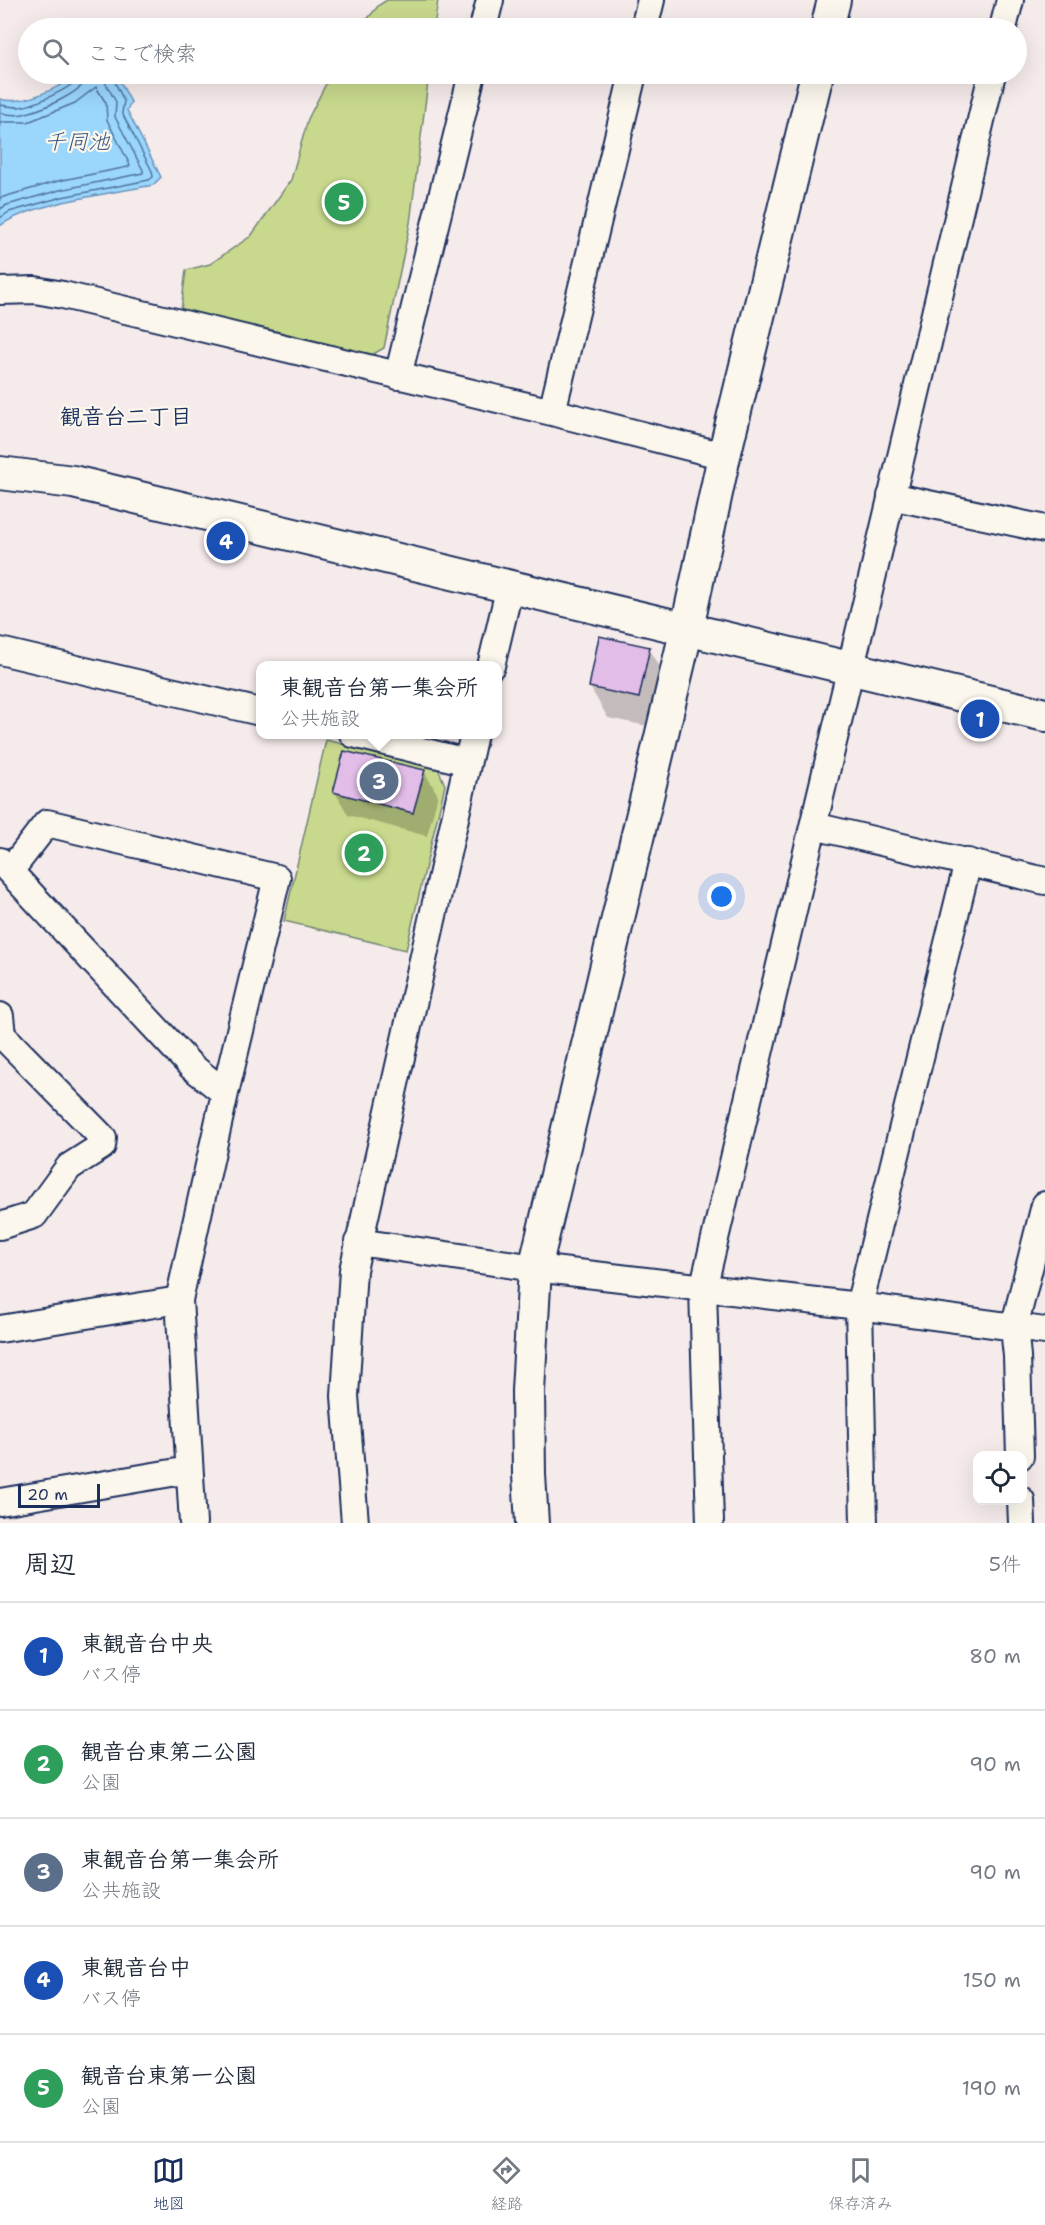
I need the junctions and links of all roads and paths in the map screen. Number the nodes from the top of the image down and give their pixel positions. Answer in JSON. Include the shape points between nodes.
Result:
{"nodes":[{"id":1,"x":490,"y":0,"type":"edge"},
{"id":2,"x":651,"y":0,"type":"edge"},
{"id":3,"x":834,"y":0,"type":"edge"},
{"id":4,"x":1010,"y":0,"type":"edge"},
{"id":5,"x":486,"y":18,"type":"edge"},
{"id":6,"x":646,"y":18,"type":"edge"},
{"id":7,"x":830,"y":18,"type":"edge"},
{"id":8,"x":1006,"y":18,"type":"edge"},
{"id":9,"x":470,"y":84,"type":"edge"},
{"id":10,"x":631,"y":84,"type":"edge"},
{"id":11,"x":815,"y":84,"type":"edge"},
{"id":12,"x":990,"y":84,"type":"edge"},
{"id":13,"x":0,"y":291,"type":"edge"},
{"id":14,"x":398,"y":376,"type":"junction"},
{"id":15,"x":552,"y":412,"type":"junction"},
{"id":16,"x":724,"y":456,"type":"junction"},
{"id":17,"x":0,"y":472,"type":"edge"},
{"id":18,"x":891,"y":496,"type":"junction"},
{"id":19,"x":1045,"y":529,"type":"edge"},
{"id":20,"x":510,"y":586,"type":"junction"},
{"id":21,"x":687,"y":628,"type":"junction"},
{"id":22,"x":0,"y":651,"type":"edge"},
{"id":23,"x":492,"y":661,"type":"edge"},
{"id":24,"x":850,"y":668,"type":"junction"},
{"id":25,"x":256,"y":711,"type":"edge"},
{"id":26,"x":1045,"y":714,"type":"edge"},
{"id":27,"x":370,"y":739,"type":"edge"},
{"id":28,"x":473,"y":739,"type":"edge"},
{"id":29,"x":467,"y":762,"type":"junction"},
{"id":30,"x":814,"y":826,"type":"junction"},
{"id":31,"x":968,"y":862,"type":"junction"},
{"id":32,"x":5,"y":866,"type":"edge"},
{"id":33,"x":1045,"y":881,"type":"edge"},
{"id":34,"x":0,"y":1016,"type":"edge"},
{"id":35,"x":225,"y":1093,"type":"junction"},
{"id":36,"x":1045,"y":1205,"type":"edge"},
{"id":37,"x":0,"y":1226,"type":"edge"},
{"id":38,"x":358,"y":1242,"type":"junction"},
{"id":39,"x":535,"y":1268,"type":"junction"},
{"id":40,"x":703,"y":1289,"type":"junction"},
{"id":41,"x":179,"y":1300,"type":"junction"},
{"id":42,"x":858,"y":1306,"type":"junction"},
{"id":43,"x":1014,"y":1328,"type":"junction"},
{"id":44,"x":0,"y":1329,"type":"edge"},
{"id":45,"x":1045,"y":1331,"type":"edge"},
{"id":46,"x":1020,"y":1451,"type":"edge"},
{"id":47,"x":189,"y":1470,"type":"junction"},
{"id":48,"x":0,"y":1502,"type":"edge"},
{"id":49,"x":1021,"y":1505,"type":"edge"},
{"id":50,"x":193,"y":1523,"type":"edge"},
{"id":51,"x":355,"y":1523,"type":"edge"},
{"id":52,"x":532,"y":1523,"type":"edge"},
{"id":53,"x":710,"y":1523,"type":"edge"},
{"id":54,"x":864,"y":1523,"type":"edge"},
{"id":55,"x":1022,"y":1523,"type":"edge"}],
"edges":[{"from":1,"to":5,"type":"street"},
{"from":2,"to":6,"type":"street"},
{"from":3,"to":7,"type":"street"},
{"from":4,"to":8,"type":"street"},
{"from":9,"to":14,"type":"street"},
{"from":10,"to":15,"type":"street"},
{"from":11,"to":16,"type":"street"},
{"from":12,"to":18,"type":"street"},
{"from":13,"to":14,"type":"street","via":[[35,290],[63,295]]},
{"from":14,"to":15,"type":"street"},
{"from":15,"to":16,"type":"street"},
{"from":16,"to":21,"type":"street"},
{"from":17,"to":20,"type":"street","via":[[73,482]]},
{"from":18,"to":19,"type":"street"},
{"from":18,"to":24,"type":"street"},
{"from":20,"to":21,"type":"street"},
{"from":20,"to":23,"type":"street"},
{"from":21,"to":24,"type":"street"},
{"from":21,"to":39,"type":"street"},
{"from":22,"to":25,"type":"street"},
{"from":24,"to":26,"type":"street"},
{"from":24,"to":30,"type":"street"},
{"from":27,"to":29,"type":"street"},
{"from":28,"to":29,"type":"street"},
{"from":29,"to":38,"type":"street"},
{"from":30,"to":31,"type":"street"},
{"from":30,"to":40,"type":"street"},
{"from":31,"to":33,"type":"street"},
{"from":31,"to":42,"type":"street"},
{"from":32,"to":35,"type":"street","via":[[191,1066]]},
{"from":32,"to":35,"type":"street","via":[[47,824],[277,878]]},
{"from":34,"to":37,"type":"street","via":[[2,1035],[103,1138],[102,1146],[69,1167],[34,1215]]},
{"from":35,"to":41,"type":"street"},
{"from":36,"to":43,"type":"street"},
{"from":38,"to":39,"type":"street"},
{"from":38,"to":51,"type":"street","via":[[345,1396]]},
{"from":39,"to":40,"type":"street"},
{"from":39,"to":52,"type":"street","via":[[528,1391]]},
{"from":40,"to":42,"type":"street"},
{"from":40,"to":53,"type":"street"},
{"from":41,"to":44,"type":"street"},
{"from":41,"to":47,"type":"street"},
{"from":42,"to":43,"type":"street"},
{"from":42,"to":54,"type":"street"},
{"from":43,"to":45,"type":"street"},
{"from":43,"to":46,"type":"street"},
{"from":47,"to":48,"type":"street"},
{"from":47,"to":50,"type":"street"},
{"from":49,"to":55,"type":"street"}]}
